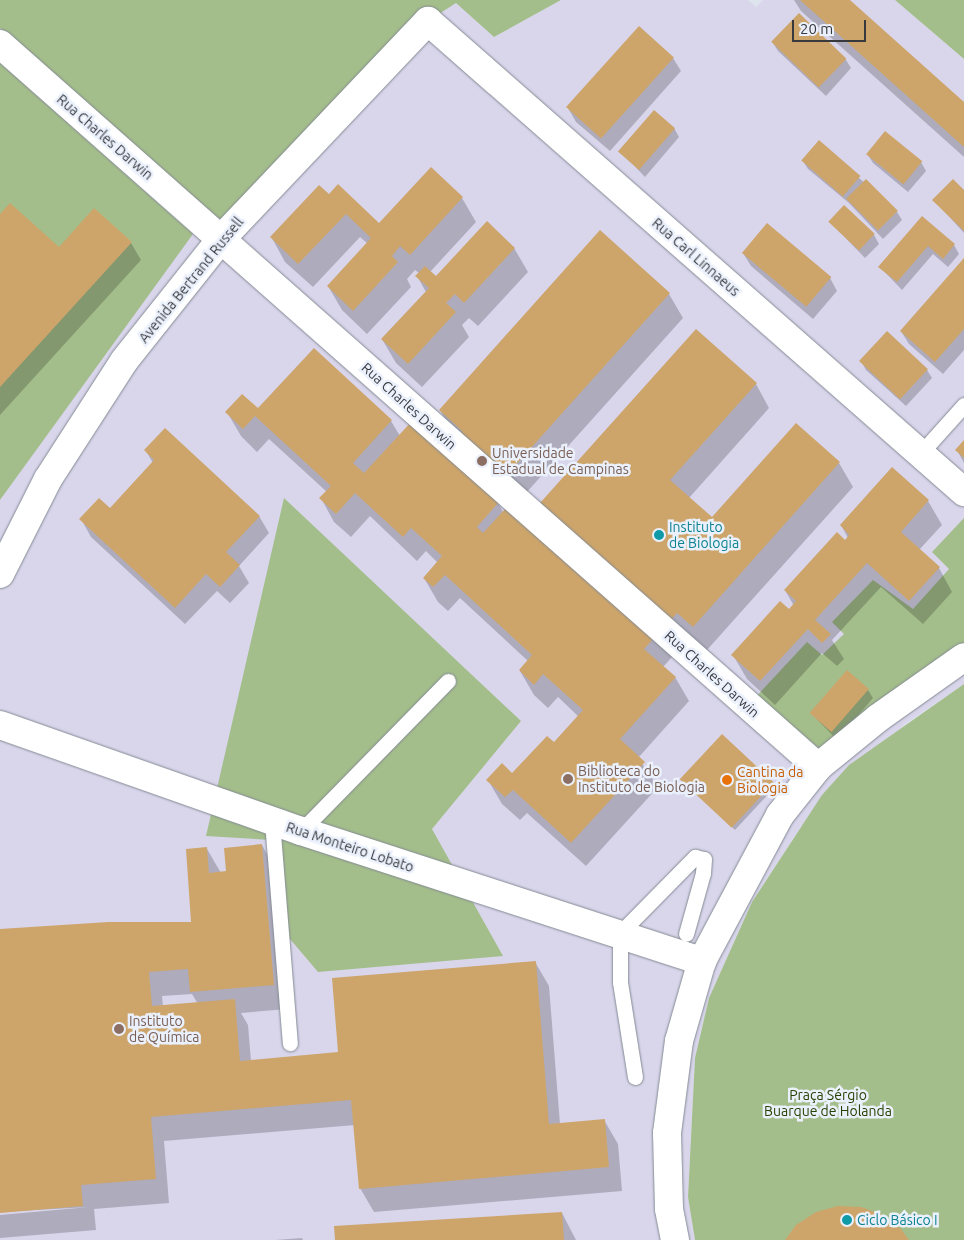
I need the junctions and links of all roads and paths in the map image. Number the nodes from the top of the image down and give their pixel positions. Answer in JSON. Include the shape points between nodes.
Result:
{"nodes":[{"id":1,"x":428,"y":21,"type":"joint"},
{"id":2,"x":0,"y":44,"type":"edge"},
{"id":3,"x":221,"y":239,"type":"junction"},
{"id":4,"x":964,"y":405,"type":"edge"},
{"id":5,"x":920,"y":454,"type":"junction"},
{"id":6,"x":964,"y":492,"type":"edge"},
{"id":7,"x":0,"y":574,"type":"edge"},
{"id":8,"x":964,"y":657,"type":"edge"},
{"id":9,"x":448,"y":681,"type":"dead end"},
{"id":10,"x":0,"y":725,"type":"edge"},
{"id":11,"x":818,"y":767,"type":"junction"},
{"id":12,"x":272,"y":821,"type":"junction"},
{"id":13,"x":300,"y":831,"type":"junction"},
{"id":14,"x":620,"y":933,"type":"junction"},
{"id":15,"x":686,"y":934,"type":"dead end"},
{"id":16,"x":702,"y":961,"type":"junction"},
{"id":17,"x":290,"y":1043,"type":"dead end"},
{"id":18,"x":635,"y":1076,"type":"dead end"},
{"id":19,"x":675,"y":1240,"type":"edge"}],
"edges":[{"from":1,"to":3,"type":"street","name":"Avenida Bertrand Russell"},
{"from":1,"to":5,"type":"street","name":"Rua Carl Linnaeus"},
{"from":2,"to":3,"type":"street","name":"Rua Charles Darwin"},
{"from":3,"to":7,"type":"street","name":"Avenida Bertrand Russell","via":[[104,392],[48,478]]},
{"from":3,"to":11,"type":"street","name":"Rua Charles Darwin"},
{"from":4,"to":5,"type":"lane"},
{"from":5,"to":6,"type":"street","name":"Rua Carl Linnaeus"},
{"from":8,"to":11,"type":"street","via":[[878,718]]},
{"from":9,"to":13,"type":"lane"},
{"from":10,"to":12,"type":"street","name":"Rua Monteiro Lobato"},
{"from":11,"to":16,"type":"street","via":[[780,815]]},
{"from":12,"to":13,"type":"street","name":"Rua Monteiro Lobato"},
{"from":12,"to":17,"type":"lane"},
{"from":13,"to":14,"type":"street","name":"Rua Monteiro Lobato"},
{"from":14,"to":15,"type":"lane","via":[[695,857],[704,859],[703,873]]},
{"from":14,"to":16,"type":"street","name":"Rua Monteiro Lobato"},
{"from":14,"to":18,"type":"lane","via":[[620,982]]},
{"from":16,"to":19,"type":"street","via":[[679,1040],[667,1133],[669,1196]]}]}
